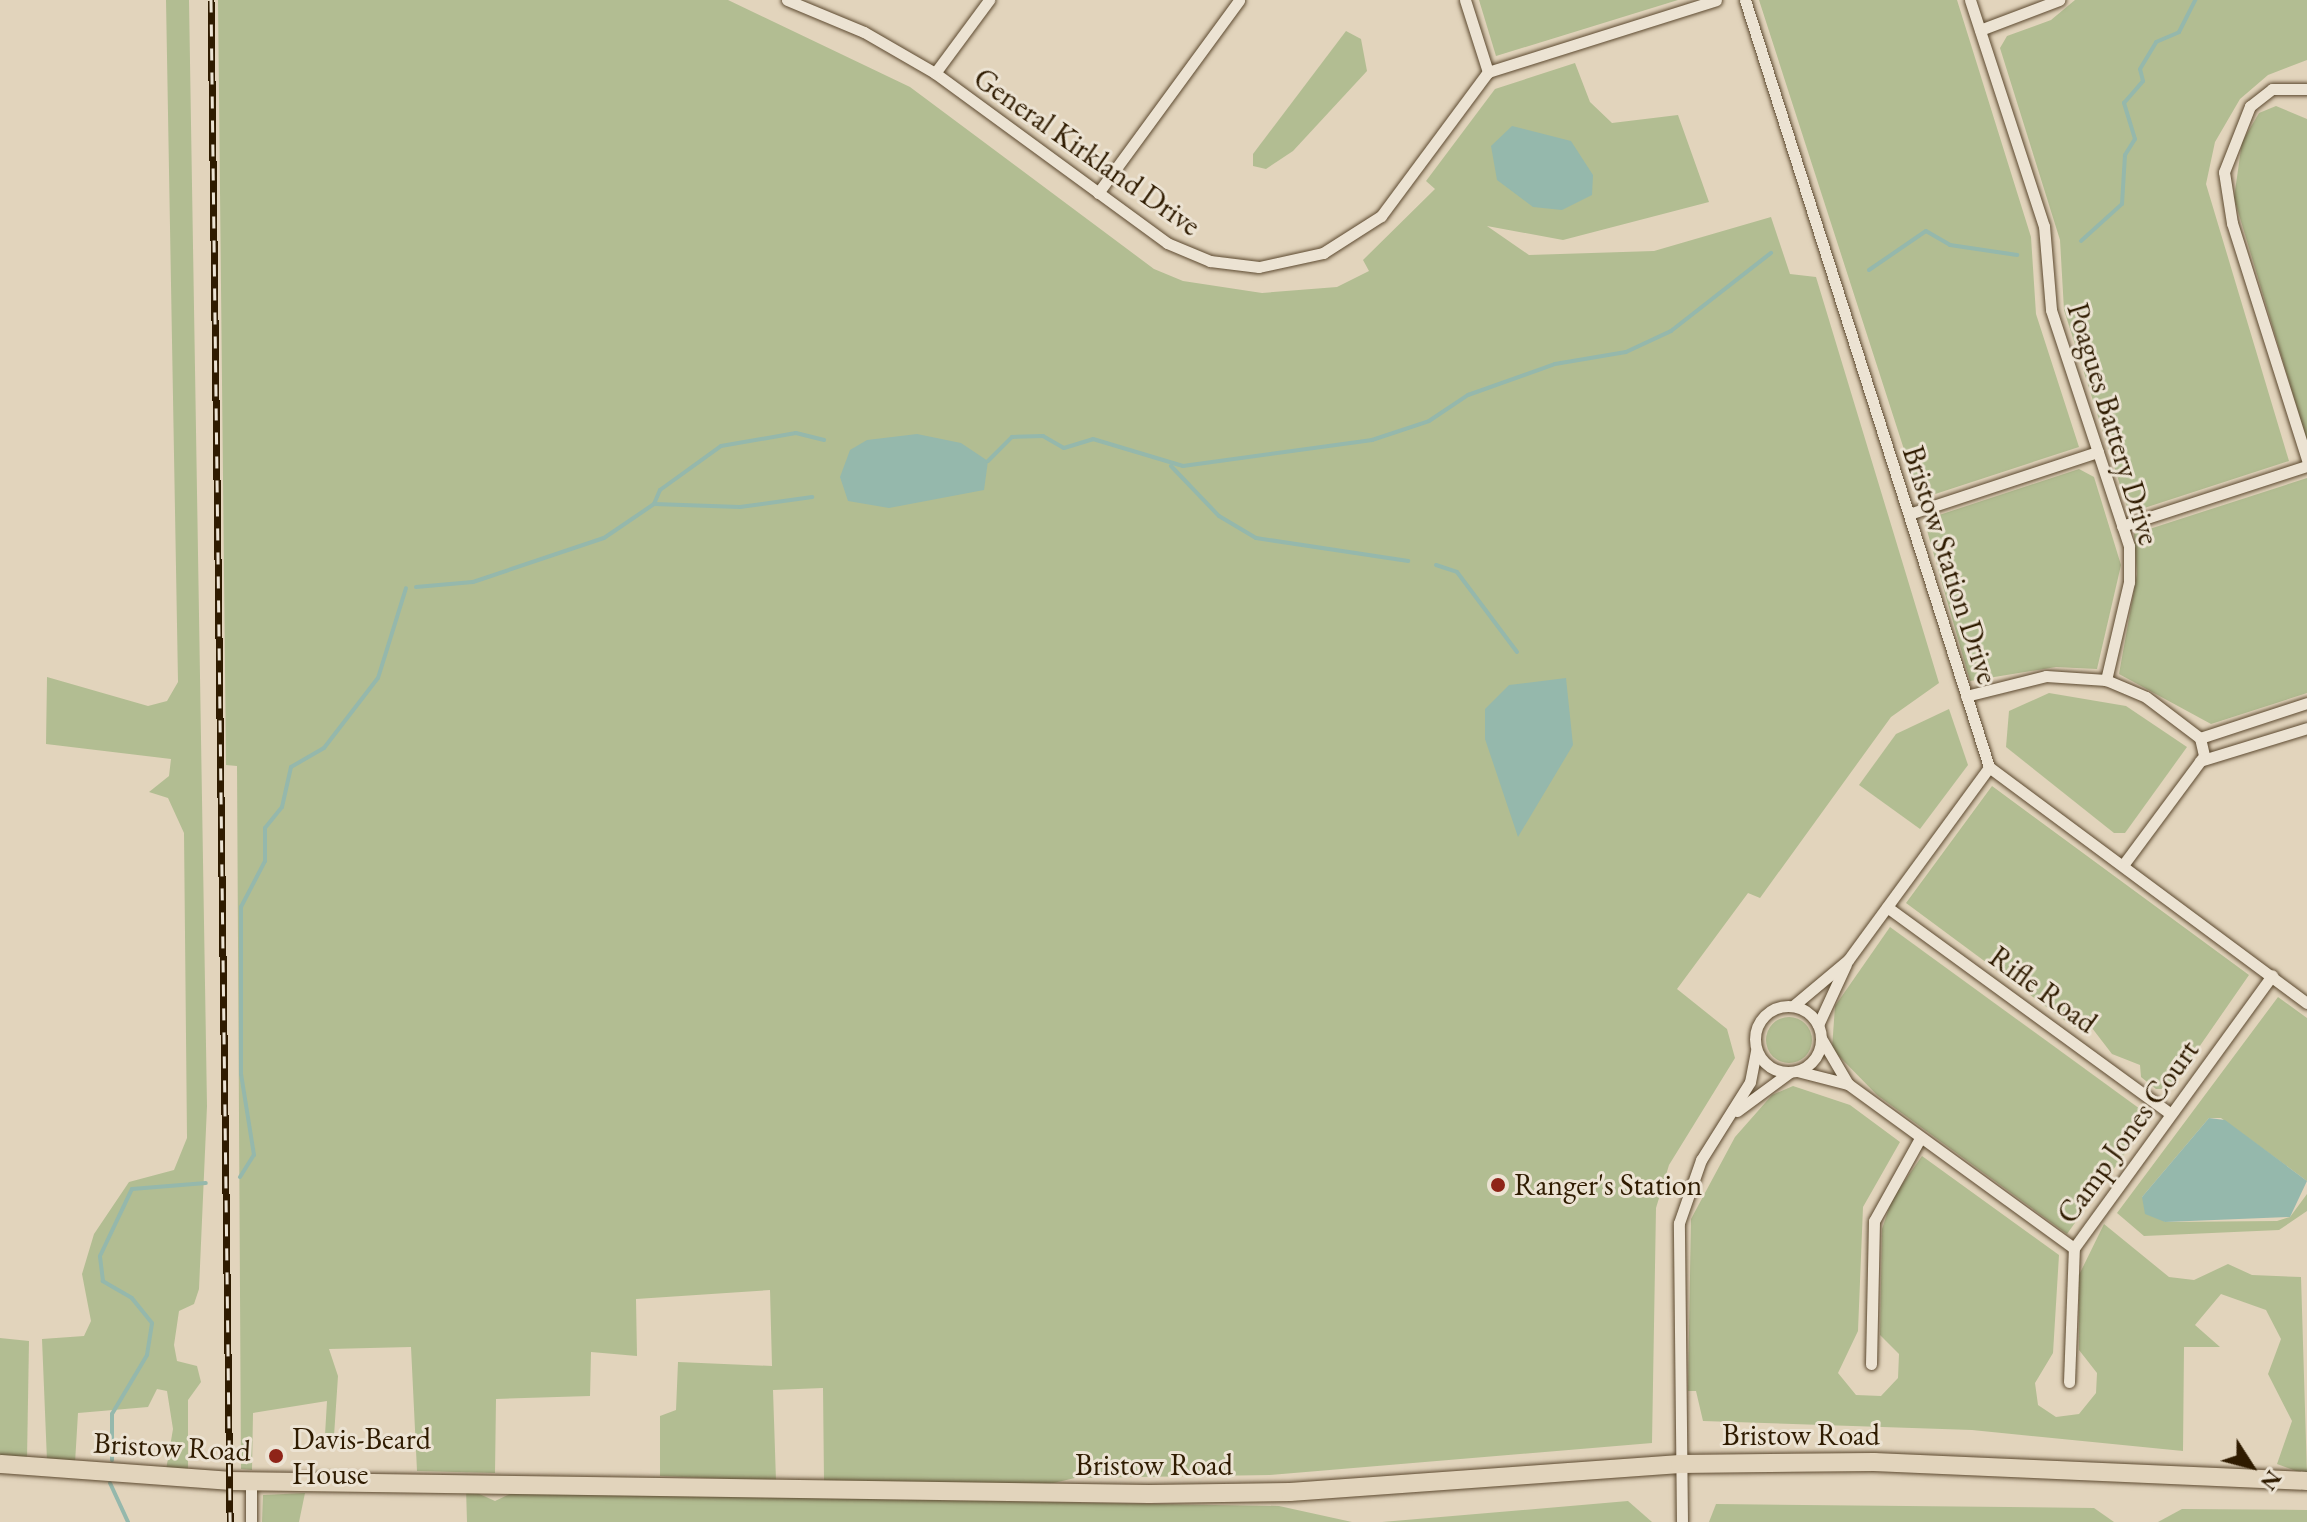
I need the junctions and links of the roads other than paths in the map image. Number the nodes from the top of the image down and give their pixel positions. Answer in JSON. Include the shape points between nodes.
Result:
{"nodes":[{"id":1,"x":787,"y":0,"type":"edge"},
{"id":2,"x":989,"y":0,"type":"edge"},
{"id":3,"x":1239,"y":0,"type":"edge"},
{"id":4,"x":1465,"y":0,"type":"edge"},
{"id":5,"x":1716,"y":0,"type":"edge"},
{"id":6,"x":1745,"y":0,"type":"edge"},
{"id":7,"x":1970,"y":0,"type":"edge"},
{"id":8,"x":2059,"y":0,"type":"edge"},
{"id":9,"x":1980,"y":30,"type":"junction"},
{"id":10,"x":1488,"y":72,"type":"junction"},
{"id":11,"x":935,"y":73,"type":"junction"},
{"id":12,"x":2307,"y":89,"type":"edge"},
{"id":13,"x":1098,"y":193,"type":"junction"},
{"id":14,"x":2098,"y":452,"type":"junction"},
{"id":15,"x":2307,"y":463,"type":"edge"},
{"id":16,"x":1909,"y":514,"type":"junction"},
{"id":17,"x":2122,"y":526,"type":"junction"},
{"id":18,"x":2106,"y":680,"type":"junction"},
{"id":19,"x":1966,"y":696,"type":"junction"},
{"id":20,"x":2307,"y":703,"type":"edge"},
{"id":21,"x":2307,"y":728,"type":"edge"},
{"id":22,"x":2200,"y":738,"type":"junction"},
{"id":23,"x":2200,"y":761,"type":"junction"},
{"id":24,"x":1989,"y":767,"type":"junction"},
{"id":25,"x":2123,"y":865,"type":"junction"},
{"id":26,"x":1887,"y":907,"type":"junction"},
{"id":27,"x":1848,"y":960,"type":"junction"},
{"id":28,"x":2272,"y":975,"type":"junction"},
{"id":29,"x":2307,"y":1003,"type":"edge"},
{"id":30,"x":1793,"y":1006,"type":"junction"},
{"id":31,"x":1818,"y":1025,"type":"junction"},
{"id":32,"x":1821,"y":1038,"type":"junction"},
{"id":33,"x":1756,"y":1051,"type":"junction"},
{"id":34,"x":1793,"y":1072,"type":"junction"},
{"id":35,"x":1848,"y":1084,"type":"junction"},
{"id":36,"x":2170,"y":1113,"type":"junction"},
{"id":37,"x":1734,"y":1114,"type":"junction"},
{"id":38,"x":1919,"y":1140,"type":"junction"},
{"id":39,"x":2074,"y":1248,"type":"junction"},
{"id":40,"x":1871,"y":1364,"type":"dead end"},
{"id":41,"x":2069,"y":1382,"type":"dead end"},
{"id":42,"x":0,"y":1464,"type":"edge"},
{"id":43,"x":1680,"y":1464,"type":"junction"},
{"id":44,"x":251,"y":1481,"type":"junction"},
{"id":45,"x":2307,"y":1481,"type":"edge"},
{"id":46,"x":251,"y":1522,"type":"edge"},
{"id":47,"x":1682,"y":1522,"type":"edge"}],
"edges":[{"from":1,"to":11,"type":"street","name":"General Kirkland Drive","via":[[864,32]]},
{"from":2,"to":11,"type":"street"},
{"from":3,"to":13,"type":"street"},
{"from":4,"to":10,"type":"street"},
{"from":5,"to":10,"type":"street"},
{"from":6,"to":16,"type":"street","name":"Bristow Station Drive"},
{"from":7,"to":9,"type":"street","name":"Poagues Battery Drive"},
{"from":8,"to":9,"type":"street"},
{"from":9,"to":14,"type":"street","name":"Poagues Battery Drive","via":[[2044,226],[2051,310]]},
{"from":10,"to":13,"type":"street","name":"General Kirkland Drive","via":[[1381,216],[1307,259],[1259,267],[1196,257]]},
{"from":11,"to":13,"type":"street","name":"General Kirkland Drive"},
{"from":12,"to":15,"type":"street","via":[[2272,89],[2250,106],[2224,172],[2229,214]]},
{"from":14,"to":16,"type":"street"},
{"from":14,"to":17,"type":"street","name":"Poagues Battery Drive"},
{"from":15,"to":17,"type":"street"},
{"from":16,"to":19,"type":"street","name":"Bristow Station Drive"},
{"from":17,"to":18,"type":"street","name":"Poagues Battery Drive","via":[[2129,582]]},
{"from":18,"to":19,"type":"street","via":[[2046,676]]},
{"from":18,"to":22,"type":"street","via":[[2156,703]]},
{"from":19,"to":24,"type":"street","name":"Bristow Station Drive"},
{"from":20,"to":22,"type":"street"},
{"from":21,"to":23,"type":"street"},
{"from":22,"to":23,"type":"street"},
{"from":23,"to":25,"type":"street"},
{"from":24,"to":25,"type":"street"},
{"from":24,"to":26,"type":"street"},
{"from":25,"to":28,"type":"street"},
{"from":26,"to":27,"type":"street"},
{"from":26,"to":36,"type":"street","name":"Rifle Road"},
{"from":27,"to":30,"type":"street"},
{"from":27,"to":31,"type":"street"},
{"from":28,"to":29,"type":"street"},
{"from":28,"to":36,"type":"street","name":"Camp Jones Court"},
{"from":30,"to":31,"type":"street"},
{"from":30,"to":33,"type":"street","via":[[1762,1017]]},
{"from":31,"to":32,"type":"street"},
{"from":32,"to":34,"type":"street","via":[[1816,1056]]},
{"from":32,"to":35,"type":"street"},
{"from":33,"to":34,"type":"street","via":[[1769,1067]]},
{"from":33,"to":37,"type":"street"},
{"from":34,"to":35,"type":"street"},
{"from":34,"to":37,"type":"street"},
{"from":35,"to":38,"type":"street"},
{"from":36,"to":39,"type":"street","name":"Camp Jones Court"},
{"from":37,"to":43,"type":"street","via":[[1701,1160],[1679,1223]]},
{"from":38,"to":39,"type":"street"},
{"from":38,"to":40,"type":"street","via":[[1874,1221]]},
{"from":39,"to":41,"type":"street","name":"Camp Jones Court"},
{"from":42,"to":44,"type":"main road","name":"Bristow Road"},
{"from":43,"to":44,"type":"main road","name":"Bristow Road","via":[[1217,1494]]},
{"from":43,"to":45,"type":"main road","name":"Bristow Road","via":[[1874,1462]]},
{"from":43,"to":47,"type":"street"},
{"from":44,"to":46,"type":"street"}]}
